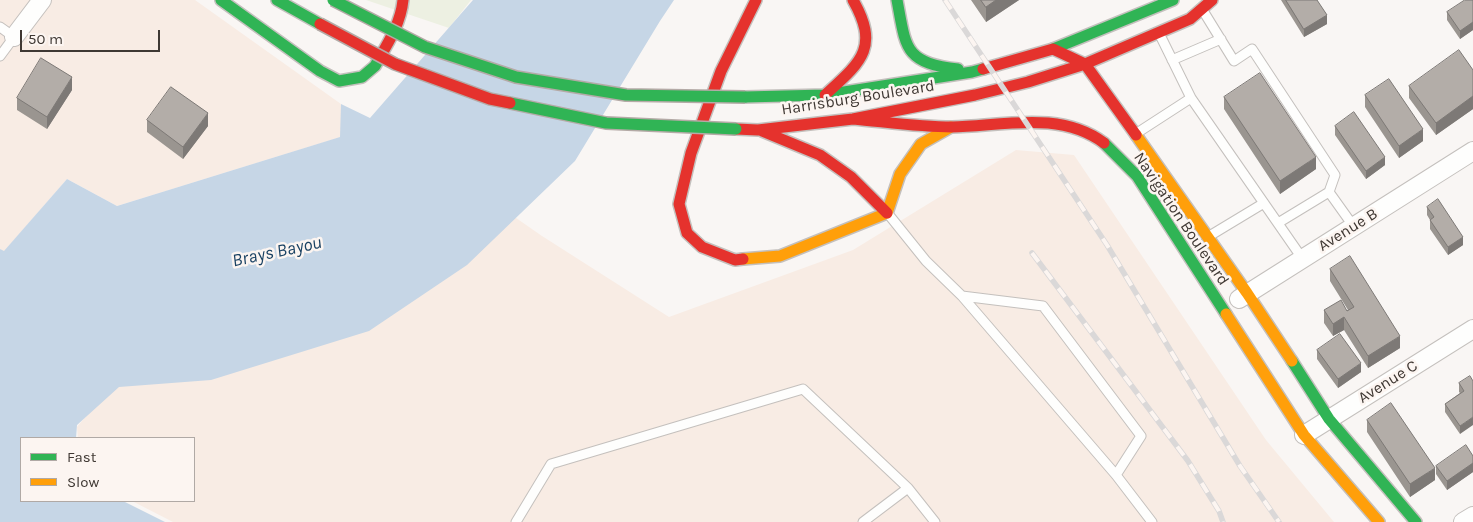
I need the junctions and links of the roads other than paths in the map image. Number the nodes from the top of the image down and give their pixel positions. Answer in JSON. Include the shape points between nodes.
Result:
{"nodes":[{"id":1,"x":42,"y":0,"type":"edge"},
{"id":2,"x":222,"y":0,"type":"edge"},
{"id":3,"x":278,"y":0,"type":"edge"},
{"id":4,"x":333,"y":0,"type":"edge"},
{"id":5,"x":402,"y":0,"type":"edge"},
{"id":6,"x":756,"y":0,"type":"edge"},
{"id":7,"x":853,"y":0,"type":"edge"},
{"id":8,"x":897,"y":0,"type":"edge"},
{"id":9,"x":1173,"y":0,"type":"edge"},
{"id":10,"x":1212,"y":0,"type":"edge"},
{"id":11,"x":1202,"y":9,"type":"junction"},
{"id":12,"x":7,"y":32,"type":"edge"},
{"id":13,"x":1158,"y":33,"type":"junction"},
{"id":14,"x":1221,"y":39,"type":"junction"},
{"id":15,"x":1053,"y":49,"type":"junction"},
{"id":16,"x":0,"y":56,"type":"edge"},
{"id":17,"x":1172,"y":60,"type":"junction"},
{"id":18,"x":1085,"y":64,"type":"junction"},
{"id":19,"x":972,"y":72,"type":"junction"},
{"id":20,"x":826,"y":96,"type":"junction"},
{"id":21,"x":1191,"y":98,"type":"junction"},
{"id":22,"x":852,"y":119,"type":"junction"},
{"id":23,"x":951,"y":127,"type":"junction"},
{"id":24,"x":758,"y":130,"type":"junction"},
{"id":25,"x":1135,"y":134,"type":"junction"},
{"id":26,"x":1473,"y":151,"type":"edge"},
{"id":27,"x":1329,"y":192,"type":"junction"},
{"id":28,"x":1264,"y":203,"type":"junction"},
{"id":29,"x":887,"y":213,"type":"junction"},
{"id":30,"x":1278,"y":223,"type":"junction"},
{"id":31,"x":1354,"y":227,"type":"junction"},
{"id":32,"x":1208,"y":237,"type":"junction"},
{"id":33,"x":1302,"y":258,"type":"junction"},
{"id":34,"x":1247,"y":293,"type":"junction"},
{"id":35,"x":962,"y":296,"type":"junction"},
{"id":36,"x":1223,"y":309,"type":"junction"},
{"id":37,"x":1473,"y":329,"type":"edge"},
{"id":38,"x":1328,"y":419,"type":"junction"},
{"id":39,"x":1304,"y":434,"type":"junction"},
{"id":40,"x":1116,"y":475,"type":"junction"},
{"id":41,"x":908,"y":488,"type":"junction"},
{"id":42,"x":1473,"y":516,"type":"edge"},
{"id":43,"x":516,"y":522,"type":"edge"},
{"id":44,"x":863,"y":522,"type":"edge"},
{"id":45,"x":936,"y":522,"type":"edge"},
{"id":46,"x":1152,"y":522,"type":"edge"},
{"id":47,"x":1379,"y":522,"type":"edge"},
{"id":48,"x":1416,"y":522,"type":"edge"},
{"id":49,"x":1463,"y":522,"type":"edge"}],
"edges":[{"from":1,"to":12,"type":"street"},
{"from":2,"to":5,"type":"main road","via":[[320,71],[339,81],[362,77],[375,66],[402,12]]},
{"from":3,"to":24,"type":"main road","name":"Harrisburg Boulevard","bridge":true,"via":[[395,64],[490,99],[606,123]]},
{"from":4,"to":20,"type":"main road","name":"Harrisburg Boulevard","bridge":true,"via":[[425,47],[516,77],[626,95]]},
{"from":6,"to":29,"type":"main road","via":[[721,71],[691,153],[679,204],[687,232],[702,247],[735,260],[771,257]]},
{"from":7,"to":20,"type":"main road","via":[[863,14],[868,37],[862,57]]},
{"from":8,"to":19,"type":"main road","via":[[906,43],[915,57],[929,65]]},
{"from":9,"to":15,"type":"main road","name":"Harrisburg Boulevard"},
{"from":10,"to":11,"type":"main road","name":"Harrisburg Boulevard"},
{"from":11,"to":13,"type":"main road","name":"Harrisburg Boulevard","via":[[1190,19]]},
{"from":11,"to":14,"type":"lane"},
{"from":12,"to":16,"type":"lane"},
{"from":13,"to":17,"type":"lane"},
{"from":13,"to":18,"type":"main road","name":"Harrisburg Boulevard"},
{"from":14,"to":17,"type":"lane"},
{"from":14,"to":27,"type":"lane","via":[[1234,61],[1252,49],[1335,175]]},
{"from":15,"to":18,"type":"main road","name":"Navigation Boulevard"},
{"from":15,"to":19,"type":"main road","name":"Harrisburg Boulevard"},
{"from":17,"to":21,"type":"lane"},
{"from":18,"to":22,"type":"main road","name":"Harrisburg Boulevard","via":[[1019,84]]},
{"from":18,"to":25,"type":"main road","name":"Navigation Boulevard"},
{"from":19,"to":20,"type":"main road","name":"Harrisburg Boulevard"},
{"from":21,"to":25,"type":"lane"},
{"from":21,"to":28,"type":"lane"},
{"from":22,"to":23,"type":"main road","name":"Navigation Boulevard"},
{"from":22,"to":24,"type":"main road","name":"Harrisburg Boulevard"},
{"from":23,"to":29,"type":"main road","via":[[921,144],[900,174]]},
{"from":23,"to":36,"type":"main road","name":"Navigation Boulevard","via":[[1055,123],[1086,132],[1114,151],[1136,176]]},
{"from":24,"to":29,"type":"main road","via":[[820,155],[851,177]]},
{"from":25,"to":32,"type":"main road","name":"Navigation Boulevard"},
{"from":26,"to":31,"type":"street","name":"Avenue B"},
{"from":27,"to":30,"type":"lane"},
{"from":27,"to":31,"type":"lane"},
{"from":28,"to":30,"type":"lane"},
{"from":28,"to":32,"type":"lane"},
{"from":29,"to":35,"type":"lane","via":[[926,262]]},
{"from":30,"to":33,"type":"lane"},
{"from":31,"to":33,"type":"street","name":"Avenue B"},
{"from":32,"to":34,"type":"main road","name":"Navigation Boulevard"},
{"from":33,"to":34,"type":"street","name":"Avenue B"},
{"from":34,"to":36,"type":"street","name":"Avenue B"},
{"from":34,"to":38,"type":"main road","name":"Navigation Boulevard"},
{"from":35,"to":40,"type":"lane"},
{"from":35,"to":40,"type":"lane","via":[[1043,306],[1141,436]]},
{"from":36,"to":39,"type":"main road","name":"Navigation Boulevard"},
{"from":37,"to":38,"type":"street","name":"Avenue C"},
{"from":38,"to":39,"type":"street","name":"Avenue C"},
{"from":38,"to":48,"type":"main road","name":"Navigation Boulevard"},
{"from":39,"to":47,"type":"main road","name":"Navigation Boulevard"},
{"from":40,"to":46,"type":"lane"},
{"from":41,"to":43,"type":"lane","via":[[803,389],[550,464]]},
{"from":41,"to":44,"type":"lane"},
{"from":41,"to":45,"type":"lane"},
{"from":42,"to":49,"type":"street"}]}
